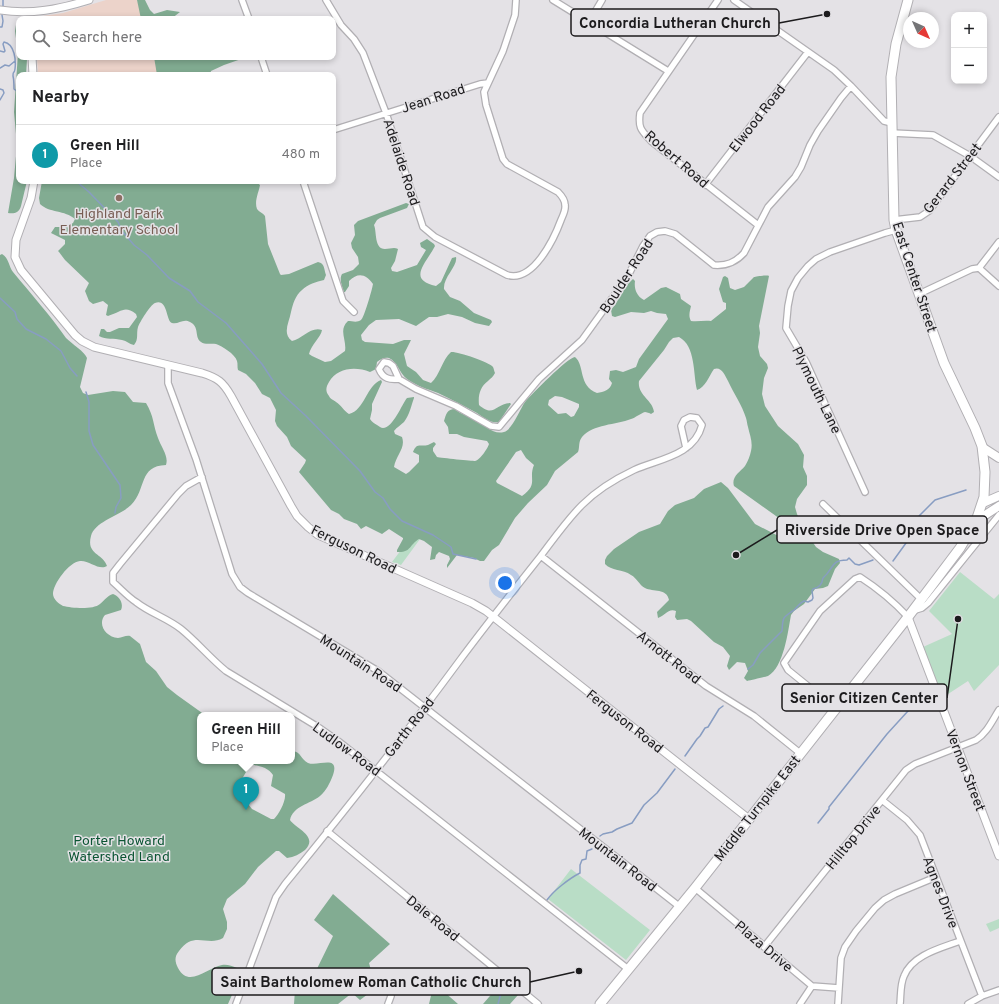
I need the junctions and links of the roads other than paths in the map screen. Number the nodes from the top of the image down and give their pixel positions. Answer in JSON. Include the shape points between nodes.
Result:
{"nodes":[{"id":1,"x":89,"y":0,"type":"edge"},
{"id":2,"x":242,"y":0,"type":"edge"},
{"id":3,"x":326,"y":0,"type":"edge"},
{"id":4,"x":516,"y":0,"type":"edge"},
{"id":5,"x":553,"y":0,"type":"edge"},
{"id":6,"x":602,"y":0,"type":"edge"},
{"id":7,"x":718,"y":0,"type":"edge"},
{"id":8,"x":734,"y":0,"type":"edge"},
{"id":9,"x":908,"y":0,"type":"edge"},
{"id":10,"x":0,"y":10,"type":"edge"},
{"id":11,"x":30,"y":16,"type":"edge"},
{"id":12,"x":247,"y":16,"type":"edge"},
{"id":13,"x":336,"y":16,"type":"edge"},
{"id":14,"x":336,"y":17,"type":"edge"},
{"id":15,"x":589,"y":22,"type":"junction"},
{"id":16,"x":808,"y":52,"type":"junction"},
{"id":17,"x":32,"y":60,"type":"edge"},
{"id":18,"x":262,"y":60,"type":"edge"},
{"id":19,"x":668,"y":71,"type":"junction"},
{"id":20,"x":33,"y":72,"type":"edge"},
{"id":21,"x":267,"y":72,"type":"edge"},
{"id":22,"x":488,"y":83,"type":"junction"},
{"id":23,"x":851,"y":86,"type":"junction"},
{"id":24,"x":386,"y":113,"type":"junction"},
{"id":25,"x":999,"y":117,"type":"edge"},
{"id":26,"x":892,"y":123,"type":"junction"},
{"id":27,"x":336,"y":129,"type":"edge"},
{"id":28,"x":892,"y":133,"type":"junction"},
{"id":29,"x":970,"y":156,"type":"junction"},
{"id":30,"x":999,"y":177,"type":"edge"},
{"id":31,"x":33,"y":184,"type":"edge"},
{"id":32,"x":304,"y":184,"type":"edge"},
{"id":33,"x":705,"y":184,"type":"junction"},
{"id":34,"x":894,"y":220,"type":"junction"},
{"id":35,"x":758,"y":225,"type":"junction"},
{"id":36,"x":896,"y":230,"type":"junction"},
{"id":37,"x":999,"y":242,"type":"edge"},
{"id":38,"x":979,"y":268,"type":"junction"},
{"id":39,"x":999,"y":286,"type":"edge"},
{"id":40,"x":919,"y":294,"type":"junction"},
{"id":41,"x":354,"y":312,"type":"dead end"},
{"id":42,"x":168,"y":365,"type":"junction"},
{"id":43,"x":399,"y":379,"type":"dead end"},
{"id":44,"x":982,"y":447,"type":"junction"},
{"id":45,"x":686,"y":448,"type":"junction"},
{"id":46,"x":999,"y":458,"type":"edge"},
{"id":47,"x":202,"y":477,"type":"junction"},
{"id":48,"x":865,"y":492,"type":"dead end"},
{"id":49,"x":999,"y":496,"type":"edge"},
{"id":50,"x":983,"y":503,"type":"junction"},
{"id":51,"x":824,"y":504,"type":"dead end"},
{"id":52,"x":999,"y":506,"type":"edge"},
{"id":53,"x":999,"y":515,"type":"edge"},
{"id":54,"x":976,"y":521,"type":"junction"},
{"id":55,"x":541,"y":556,"type":"junction"},
{"id":56,"x":920,"y":599,"type":"junction"},
{"id":57,"x":910,"y":614,"type":"junction"},
{"id":58,"x":493,"y":616,"type":"junction"},
{"id":59,"x":425,"y":707,"type":"junction"},
{"id":60,"x":835,"y":708,"type":"junction"},
{"id":61,"x":999,"y":710,"type":"edge"},
{"id":62,"x":293,"y":712,"type":"edge"},
{"id":63,"x":295,"y":713,"type":"edge"},
{"id":64,"x":957,"y":748,"type":"junction"},
{"id":65,"x":800,"y":753,"type":"junction"},
{"id":66,"x":375,"y":770,"type":"junction"},
{"id":67,"x":882,"y":800,"type":"junction"},
{"id":68,"x":749,"y":819,"type":"junction"},
{"id":69,"x":328,"y":831,"type":"junction"},
{"id":70,"x":999,"y":856,"type":"edge"},
{"id":71,"x":936,"y":877,"type":"junction"},
{"id":72,"x":695,"y":888,"type":"junction"},
{"id":73,"x":680,"y":907,"type":"junction"},
{"id":74,"x":960,"y":941,"type":"junction"},
{"id":75,"x":764,"y":947,"type":"junction"},
{"id":76,"x":628,"y":969,"type":"junction"},
{"id":77,"x":812,"y":986,"type":"junction"},
{"id":78,"x":839,"y":988,"type":"junction"},
{"id":79,"x":999,"y":990,"type":"edge"},
{"id":80,"x":391,"y":996,"type":"dead end"},
{"id":81,"x":982,"y":996,"type":"junction"},
{"id":82,"x":236,"y":1004,"type":"edge"},
{"id":83,"x":388,"y":1004,"type":"edge"},
{"id":84,"x":538,"y":1004,"type":"edge"},
{"id":85,"x":600,"y":1004,"type":"edge"},
{"id":86,"x":800,"y":1004,"type":"edge"},
{"id":87,"x":838,"y":1004,"type":"edge"},
{"id":88,"x":900,"y":1004,"type":"edge"},
{"id":89,"x":968,"y":1004,"type":"edge"}],
"edges":[{"from":1,"to":11,"type":"street"},
{"from":2,"to":12,"type":"street"},
{"from":3,"to":13,"type":"street","name":"Adelaide Road"},
{"from":4,"to":22,"type":"street","via":[[515,15],[503,51]]},
{"from":5,"to":15,"type":"street"},
{"from":6,"to":15,"type":"street"},
{"from":7,"to":19,"type":"street","name":"Robert Road"},
{"from":8,"to":16,"type":"street"},
{"from":9,"to":26,"type":"main road","name":"East Center Street","via":[[896,44],[891,77]]},
{"from":10,"to":11,"type":"street"},
{"from":14,"to":24,"type":"street","name":"Adelaide Road","via":[[363,53]]},
{"from":15,"to":19,"type":"street"},
{"from":16,"to":23,"type":"street","via":[[834,70]]},
{"from":16,"to":33,"type":"street","name":"Elwood Road"},
{"from":17,"to":20,"type":"street"},
{"from":18,"to":21,"type":"street"},
{"from":19,"to":33,"type":"street","name":"Robert Road","via":[[640,113],[639,123],[651,141]]},
{"from":22,"to":24,"type":"street","name":"Jean Road"},
{"from":22,"to":24,"type":"street","name":"Adelaide Road","via":[[484,92],[486,105],[503,159],[507,164],[558,192],[565,205],[555,237],[533,267],[521,276],[507,275],[435,237],[423,227]]},
{"from":23,"to":26,"type":"street","via":[[884,121]]},
{"from":23,"to":35,"type":"street","name":"Boulder Road","via":[[818,132],[795,177],[768,207]]},
{"from":24,"to":27,"type":"street","name":"Jean Road"},
{"from":25,"to":29,"type":"street","name":"Gerard Street"},
{"from":26,"to":28,"type":"main road","name":"East Center Street"},
{"from":28,"to":29,"type":"street","via":[[933,135]]},
{"from":28,"to":34,"type":"main road","name":"East Center Street"},
{"from":29,"to":30,"type":"street"},
{"from":29,"to":34,"type":"street","name":"Gerard Street","via":[[929,211],[920,217]]},
{"from":31,"to":42,"type":"street","name":"Ferguson Road","via":[[16,240],[15,257],[21,270],[82,341],[94,347]]},
{"from":32,"to":41,"type":"street","via":[[343,301]]},
{"from":33,"to":35,"type":"street","name":"Robert Road"},
{"from":34,"to":36,"type":"main road","name":"East Center Street"},
{"from":35,"to":43,"type":"street","name":"Boulder Road","via":[[739,259],[722,266],[708,261],[675,234],[665,231],[650,236],[628,276],[581,340],[539,379],[499,427],[491,426]]},
{"from":36,"to":40,"type":"main road","name":"East Center Street"},
{"from":36,"to":48,"type":"street","name":"Plymouth Lane","via":[[830,252],[808,266],[791,291],[786,328],[806,362]]},
{"from":37,"to":38,"type":"street"},
{"from":38,"to":39,"type":"street"},
{"from":38,"to":40,"type":"street"},
{"from":40,"to":44,"type":"main road","name":"East Center Street","via":[[944,364]]},
{"from":42,"to":47,"type":"street","name":"Mountain Road","via":[[168,382]]},
{"from":42,"to":58,"type":"street","name":"Ferguson Road","via":[[214,376],[226,387],[291,506],[318,535],[472,603]]},
{"from":44,"to":46,"type":"main road"},
{"from":44,"to":50,"type":"main road","name":"East Center Street","via":[[985,472]]},
{"from":45,"to":45,"type":"street","name":"Garth Road","via":[[700,434],[702,425],[697,418],[690,417],[684,420],[681,426]]},
{"from":45,"to":55,"type":"street","name":"Garth Road","via":[[635,470],[603,488],[569,518]]},
{"from":47,"to":59,"type":"street","name":"Mountain Road","via":[[232,574],[240,587],[378,671]]},
{"from":47,"to":62,"type":"street","name":"Ludlow Road","via":[[178,494],[113,573],[113,582],[136,602],[180,628],[226,671]]},
{"from":49,"to":50,"type":"main road"},
{"from":50,"to":54,"type":"main road","name":"East Center Street"},
{"from":51,"to":56,"type":"street"},
{"from":52,"to":54,"type":"main road","name":"Middle Turnpike East"},
{"from":53,"to":57,"type":"street","name":"Middle Turnpike East","via":[[928,603]]},
{"from":54,"to":56,"type":"main road","name":"Middle Turnpike East","via":[[960,548]]},
{"from":55,"to":58,"type":"street","name":"Garth Road"},
{"from":55,"to":65,"type":"street","name":"Arnott Road","via":[[706,686],[754,716]]},
{"from":56,"to":57,"type":"main road","name":"Middle Turnpike East"},
{"from":57,"to":60,"type":"main road","name":"Middle Turnpike East"},
{"from":57,"to":60,"type":"street","via":[[860,577],[820,612],[784,663],[788,670]]},
{"from":57,"to":64,"type":"street","name":"Vernon Street"},
{"from":58,"to":59,"type":"street","name":"Garth Road"},
{"from":58,"to":68,"type":"street","name":"Ferguson Road"},
{"from":59,"to":66,"type":"street","name":"Garth Road"},
{"from":59,"to":73,"type":"street","name":"Mountain Road"},
{"from":60,"to":65,"type":"main road","name":"Middle Turnpike East"},
{"from":61,"to":64,"type":"street","name":"Hilltop Drive","via":[[982,736]]},
{"from":63,"to":66,"type":"street","name":"Ludlow Road"},
{"from":64,"to":67,"type":"street","name":"Hilltop Drive","via":[[906,770]]},
{"from":64,"to":70,"type":"street","name":"Vernon Street"},
{"from":65,"to":68,"type":"main road","name":"Middle Turnpike East"},
{"from":66,"to":69,"type":"street","name":"Garth Road"},
{"from":66,"to":76,"type":"street","name":"Ludlow Road"},
{"from":67,"to":71,"type":"street","name":"Agnes Drive","via":[[907,820],[920,835]]},
{"from":67,"to":75,"type":"street","name":"Hilltop Drive"},
{"from":68,"to":72,"type":"main road","name":"Middle Turnpike East"},
{"from":69,"to":82,"type":"street","name":"Garth Road","via":[[276,897]]},
{"from":69,"to":84,"type":"street","name":"Dale Road"},
{"from":71,"to":74,"type":"street","name":"Agnes Drive"},
{"from":71,"to":78,"type":"street","via":[[895,894],[875,908],[845,947],[841,958]]},
{"from":72,"to":73,"type":"main road","name":"Middle Turnpike East"},
{"from":72,"to":75,"type":"street","name":"Plaza Drive"},
{"from":73,"to":76,"type":"main road","name":"Middle Turnpike East"},
{"from":74,"to":81,"type":"street","name":"Agnes Drive"},
{"from":74,"to":88,"type":"street","via":[[925,955],[910,966],[904,976]]},
{"from":75,"to":77,"type":"street","name":"Plaza Drive"},
{"from":76,"to":85,"type":"main road","name":"Middle Turnpike East"},
{"from":77,"to":78,"type":"street"},
{"from":77,"to":86,"type":"street"},
{"from":78,"to":87,"type":"street"},
{"from":79,"to":81,"type":"street"},
{"from":80,"to":83,"type":"street"},
{"from":81,"to":89,"type":"street"}]}
